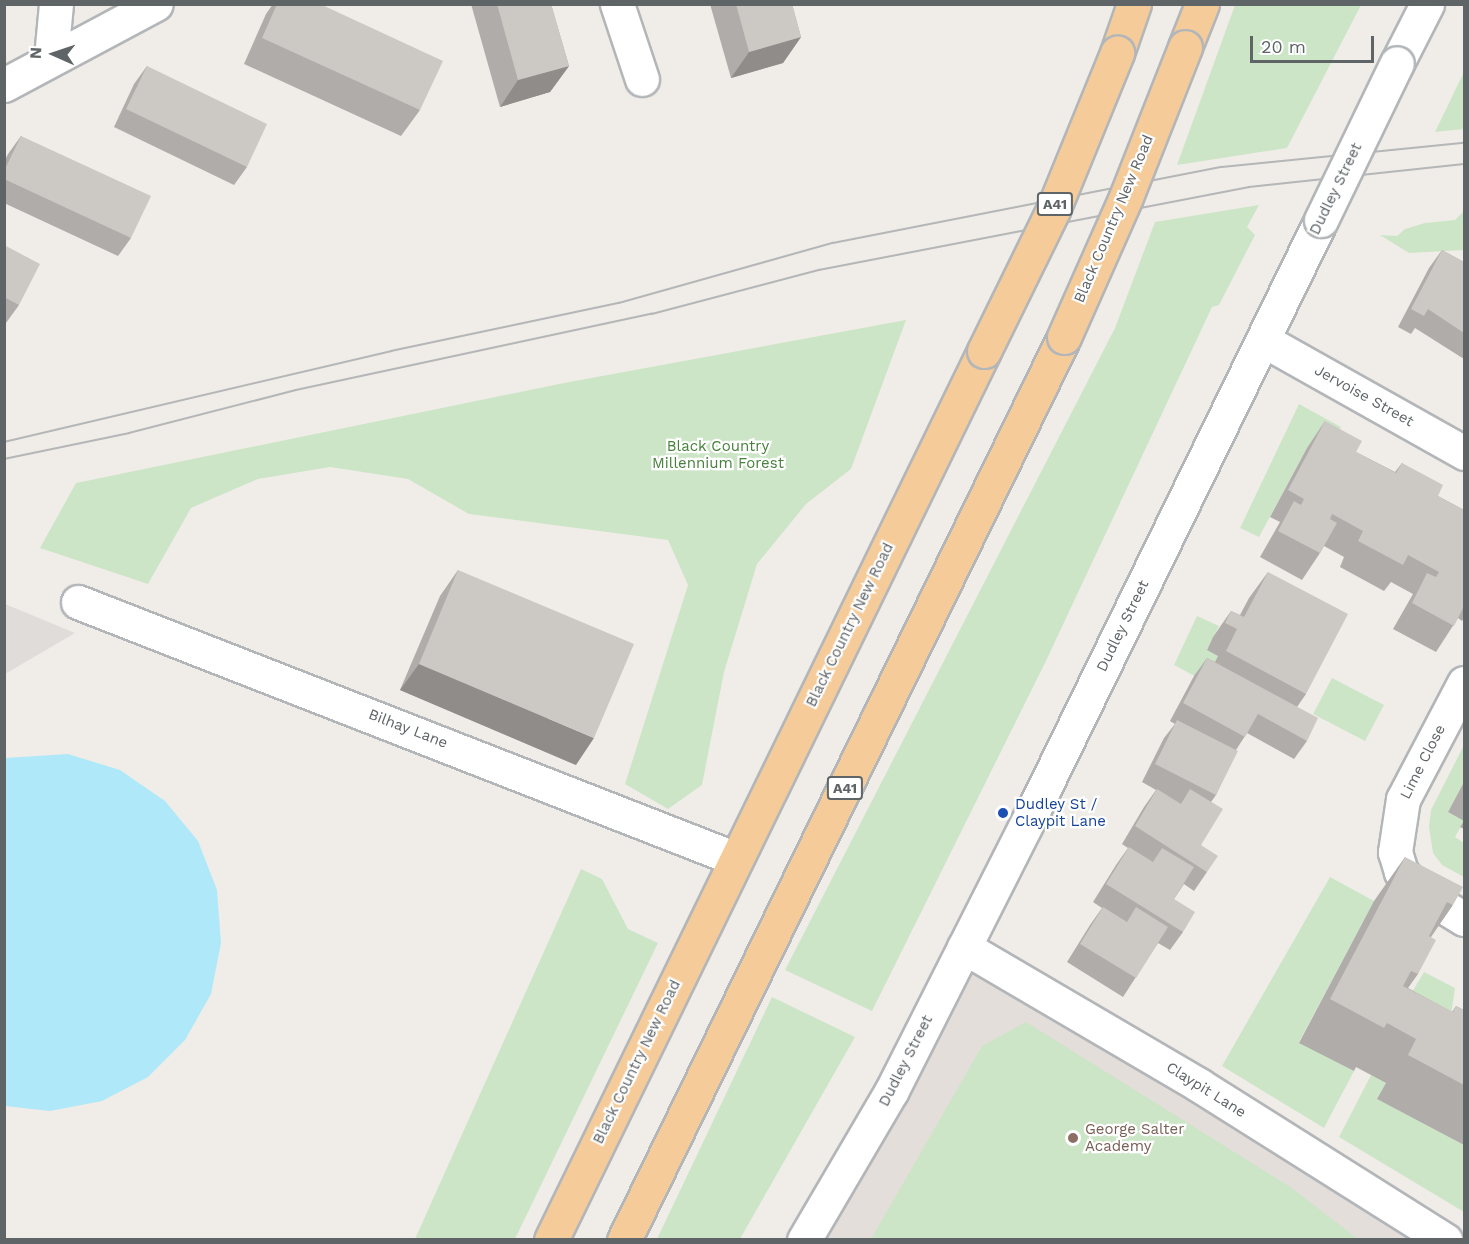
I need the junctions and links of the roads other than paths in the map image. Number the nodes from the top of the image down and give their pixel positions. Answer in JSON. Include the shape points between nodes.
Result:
{"nodes":[{"id":1,"x":56,"y":4,"type":"edge"},
{"id":2,"x":156,"y":4,"type":"edge"},
{"id":3,"x":617,"y":4,"type":"edge"},
{"id":4,"x":1134,"y":4,"type":"edge"},
{"id":5,"x":1202,"y":4,"type":"edge"},
{"id":6,"x":1427,"y":4,"type":"edge"},
{"id":7,"x":51,"y":57,"type":"junction"},
{"id":8,"x":642,"y":79,"type":"dead end"},
{"id":9,"x":4,"y":85,"type":"edge"},
{"id":10,"x":1263,"y":340,"type":"junction"},
{"id":11,"x":1464,"y":453,"type":"edge"},
{"id":12,"x":78,"y":602,"type":"dead end"},
{"id":13,"x":1464,"y":683,"type":"edge"},
{"id":14,"x":736,"y":859,"type":"junction"},
{"id":15,"x":1464,"y":919,"type":"edge"},
{"id":16,"x":964,"y":947,"type":"junction"},
{"id":17,"x":551,"y":1239,"type":"edge"},
{"id":18,"x":624,"y":1239,"type":"edge"},
{"id":19,"x":804,"y":1239,"type":"edge"},
{"id":20,"x":1445,"y":1239,"type":"edge"}],
"edges":[{"from":1,"to":7,"type":"street"},
{"from":2,"to":7,"type":"street"},
{"from":3,"to":8,"type":"street"},
{"from":4,"to":14,"type":"highway","name":"Black Country New Road","number":"A41","bridge":true,"via":[[1053,210]]},
{"from":5,"to":18,"type":"highway","name":"Black Country New Road","number":"A41","bridge":true,"via":[[1126,197],[1064,337]]},
{"from":6,"to":10,"type":"street","name":"Dudley Street","bridge":true},
{"from":7,"to":9,"type":"street"},
{"from":10,"to":11,"type":"street","name":"Jervoise Street"},
{"from":10,"to":16,"type":"street","name":"Dudley Street"},
{"from":12,"to":14,"type":"street","name":"Bilhay Lane"},
{"from":13,"to":15,"type":"street","name":"Lime Close","via":[[1403,799],[1395,852],[1401,872],[1418,890]]},
{"from":14,"to":17,"type":"highway","name":"Black Country New Road","number":"A41"},
{"from":16,"to":19,"type":"street","name":"Dudley Street","via":[[891,1092]]},
{"from":16,"to":20,"type":"street","name":"Claypit Lane","via":[[1199,1085]]}]}
